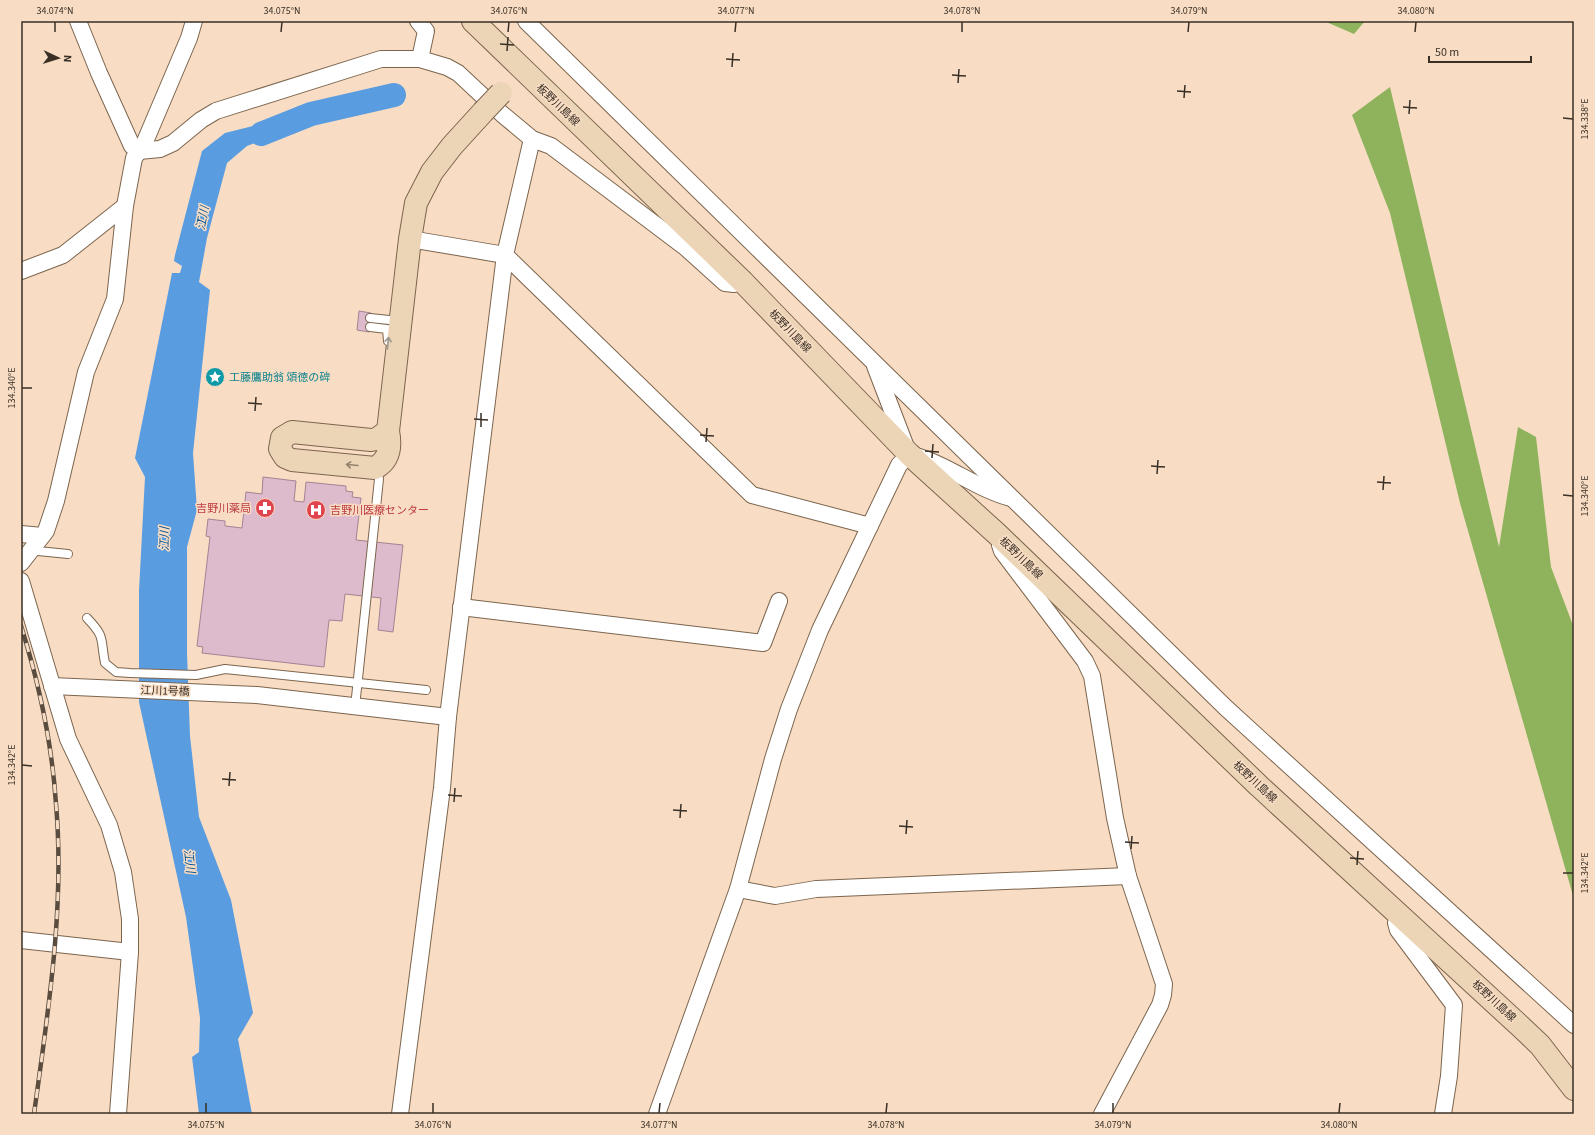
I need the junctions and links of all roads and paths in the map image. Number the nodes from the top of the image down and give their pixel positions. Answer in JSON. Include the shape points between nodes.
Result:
{"nodes":[{"id":1,"x":78,"y":21,"type":"edge"},
{"id":2,"x":194,"y":21,"type":"edge"},
{"id":3,"x":418,"y":21,"type":"edge"},
{"id":4,"x":473,"y":21,"type":"edge"},
{"id":5,"x":526,"y":21,"type":"edge"},
{"id":6,"x":420,"y":59,"type":"junction"},
{"id":7,"x":522,"y":70,"type":"junction"},
{"id":8,"x":532,"y":138,"type":"junction"},
{"id":9,"x":139,"y":151,"type":"junction"},
{"id":10,"x":125,"y":206,"type":"junction"},
{"id":11,"x":410,"y":239,"type":"junction"},
{"id":12,"x":505,"y":255,"type":"junction"},
{"id":13,"x":21,"y":271,"type":"edge"},
{"id":14,"x":743,"y":282,"type":"junction"},
{"id":15,"x":370,"y":318,"type":"dead end"},
{"id":16,"x":401,"y":321,"type":"junction"},
{"id":17,"x":370,"y":327,"type":"dead end"},
{"id":18,"x":388,"y":350,"type":"dead end"},
{"id":19,"x":873,"y":362,"type":"junction"},
{"id":20,"x":384,"y":390,"type":"dead end"},
{"id":21,"x":384,"y":434,"type":"junction"},
{"id":22,"x":909,"y":454,"type":"junction"},
{"id":23,"x":375,"y":468,"type":"junction"},
{"id":24,"x":1014,"y":499,"type":"junction"},
{"id":25,"x":870,"y":526,"type":"junction"},
{"id":26,"x":21,"y":534,"type":"edge"},
{"id":27,"x":997,"y":534,"type":"junction"},
{"id":28,"x":42,"y":536,"type":"junction"},
{"id":29,"x":32,"y":548,"type":"junction"},
{"id":30,"x":68,"y":554,"type":"dead end"},
{"id":31,"x":21,"y":563,"type":"edge"},
{"id":32,"x":21,"y":581,"type":"edge"},
{"id":33,"x":779,"y":601,"type":"dead end"},
{"id":34,"x":461,"y":607,"type":"junction"},
{"id":35,"x":87,"y":618,"type":"dead end"},
{"id":36,"x":358,"y":683,"type":"junction"},
{"id":37,"x":52,"y":686,"type":"junction"},
{"id":38,"x":426,"y":690,"type":"dead end"},
{"id":39,"x":356,"y":707,"type":"junction"},
{"id":40,"x":448,"y":717,"type":"junction"},
{"id":41,"x":1128,"y":876,"type":"junction"},
{"id":42,"x":738,"y":890,"type":"junction"},
{"id":43,"x":1398,"y":913,"type":"junction"},
{"id":44,"x":21,"y":940,"type":"edge"},
{"id":45,"x":130,"y":952,"type":"junction"},
{"id":46,"x":1574,"y":1025,"type":"edge"},
{"id":47,"x":1574,"y":1089,"type":"edge"},
{"id":48,"x":118,"y":1114,"type":"edge"},
{"id":49,"x":400,"y":1114,"type":"edge"},
{"id":50,"x":656,"y":1114,"type":"edge"},
{"id":51,"x":1102,"y":1114,"type":"edge"},
{"id":52,"x":1443,"y":1114,"type":"edge"}],
"edges":[{"from":1,"to":9,"type":"street","via":[[132,146]]},
{"from":2,"to":9,"type":"street","via":[[189,38]]},
{"from":3,"to":6,"type":"street","via":[[426,31]]},
{"from":4,"to":7,"type":"main road","name":"板野川島線"},
{"from":5,"to":19,"type":"street"},
{"from":6,"to":8,"type":"street","via":[[458,73]]},
{"from":6,"to":9,"type":"street","via":[[381,60],[240,103],[216,111],[160,150]]},
{"from":7,"to":11,"type":"main road","bridge":true,"via":[[452,146],[424,186],[416,203]]},
{"from":7,"to":14,"type":"main road","name":"板野川島線"},
{"from":8,"to":12,"type":"street"},
{"from":8,"to":14,"type":"street","via":[[551,146],[685,247],[725,283]]},
{"from":9,"to":10,"type":"street","via":[[134,158]]},
{"from":10,"to":13,"type":"street","via":[[63,255]]},
{"from":10,"to":28,"type":"street","via":[[115,299],[86,372],[56,501]]},
{"from":11,"to":12,"type":"street"},
{"from":11,"to":16,"type":"main road"},
{"from":12,"to":25,"type":"street","via":[[752,495]]},
{"from":12,"to":34,"type":"street"},
{"from":14,"to":22,"type":"main road","name":"板野川島線"},
{"from":15,"to":16,"type":"lane"},
{"from":16,"to":21,"type":"main road"},
{"from":18,"to":17,"type":"lane","one_way":true,"via":[[387,329]]},
{"from":19,"to":22,"type":"street"},
{"from":19,"to":24,"type":"street"},
{"from":20,"to":21,"type":"lane"},
{"from":21,"to":23,"type":"main road","via":[[390,439],[388,458]]},
{"from":23,"to":21,"type":"main road","one_way":true,"via":[[292,460],[282,454],[280,445],[285,435],[292,432],[371,440]]},
{"from":22,"to":24,"type":"street","via":[[931,460],[992,493]]},
{"from":22,"to":25,"type":"street","via":[[899,465]]},
{"from":22,"to":27,"type":"main road","name":"板野川島線"},
{"from":23,"to":36,"type":"lane","via":[[379,478]]},
{"from":24,"to":46,"type":"street","via":[[1225,707]]},
{"from":25,"to":42,"type":"street","via":[[820,630],[789,709],[773,758]]},
{"from":26,"to":28,"type":"street"},
{"from":27,"to":41,"type":"street","via":[[1002,551],[1085,661],[1092,676],[1115,818]]},
{"from":27,"to":43,"type":"main road","name":"板野川島線","via":[[1259,786]]},
{"from":28,"to":29,"type":"street"},
{"from":29,"to":30,"type":"lane"},
{"from":29,"to":31,"type":"street"},
{"from":32,"to":37,"type":"street"},
{"from":33,"to":34,"type":"street","via":[[763,643]]},
{"from":34,"to":40,"type":"street"},
{"from":35,"to":36,"type":"lane","via":[[99,631],[103,640],[105,663],[116,672],[196,675],[225,669]]},
{"from":36,"to":38,"type":"lane"},
{"from":36,"to":39,"type":"lane"},
{"from":37,"to":39,"type":"street","name":"江川1号橋","via":[[202,692]]},
{"from":37,"to":45,"type":"street","via":[[68,738],[109,825],[123,872],[130,919]]},
{"from":39,"to":40,"type":"street","name":"江川1号橋"},
{"from":40,"to":49,"type":"street","via":[[442,788]]},
{"from":41,"to":42,"type":"street","via":[[816,889],[775,896]]},
{"from":41,"to":51,"type":"street","via":[[1164,984],[1163,995]]},
{"from":42,"to":50,"type":"street"},
{"from":43,"to":47,"type":"main road","name":"板野川島線","via":[[1540,1045]]},
{"from":43,"to":52,"type":"street","via":[[1398,930],[1454,1005],[1449,1076]]},
{"from":44,"to":45,"type":"street"},
{"from":45,"to":48,"type":"street"}]}
